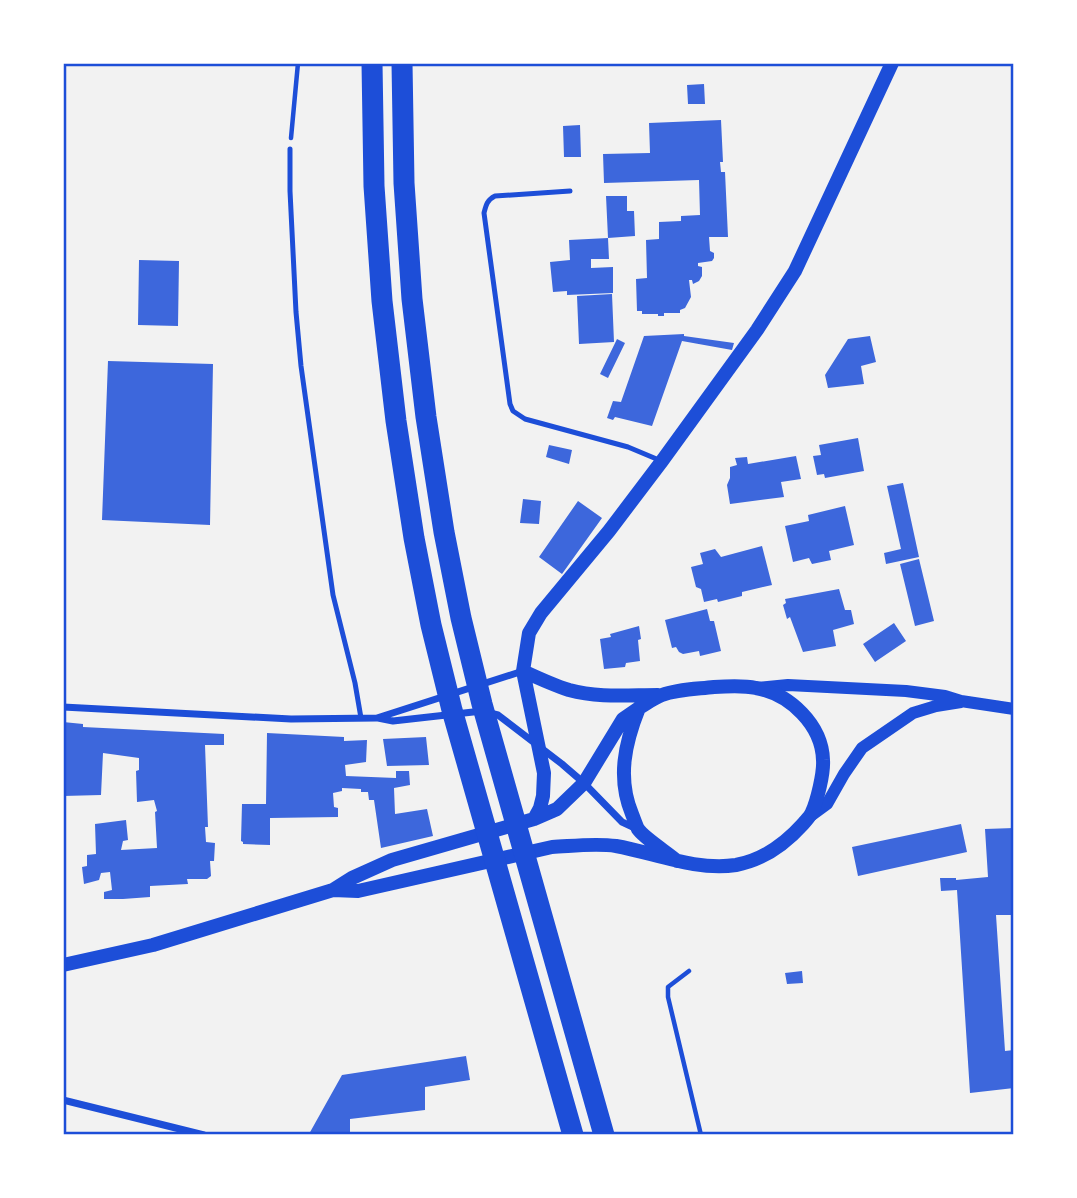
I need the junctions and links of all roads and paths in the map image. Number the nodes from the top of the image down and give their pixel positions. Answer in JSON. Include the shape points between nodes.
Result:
{"nodes":[{"id":1,"x":298,"y":63,"type":"edge"},
{"id":2,"x":372,"y":63,"type":"edge"},
{"id":3,"x":402,"y":63,"type":"edge"},
{"id":4,"x":892,"y":63,"type":"edge"},
{"id":5,"x":290,"y":149,"type":"joint"},
{"id":6,"x":570,"y":191,"type":"dead end"},
{"id":7,"x":662,"y":461,"type":"junction"},
{"id":8,"x":523,"y":671,"type":"junction"},
{"id":9,"x":758,"y":688,"type":"junction"},
{"id":10,"x":662,"y":695,"type":"junction"},
{"id":11,"x":961,"y":701,"type":"junction"},
{"id":12,"x":63,"y":707,"type":"edge"},
{"id":13,"x":639,"y":708,"type":"junction"},
{"id":14,"x":1014,"y":709,"type":"edge"},
{"id":15,"x":361,"y":718,"type":"junction"},
{"id":16,"x":377,"y":718,"type":"junction"},
{"id":17,"x":540,"y":748,"type":"junction"},
{"id":18,"x":584,"y":783,"type":"junction"},
{"id":19,"x":811,"y":815,"type":"junction"},
{"id":20,"x":534,"y":819,"type":"junction"},
{"id":21,"x":639,"y":830,"type":"junction"},
{"id":22,"x":677,"y":861,"type":"junction"},
{"id":23,"x":333,"y":890,"type":"junction"},
{"id":24,"x":63,"y":965,"type":"edge"},
{"id":25,"x":689,"y":971,"type":"dead end"},
{"id":26,"x":63,"y":1100,"type":"edge"},
{"id":27,"x":204,"y":1135,"type":"edge"},
{"id":28,"x":573,"y":1135,"type":"edge"},
{"id":29,"x":604,"y":1135,"type":"edge"},
{"id":30,"x":701,"y":1135,"type":"edge"}],
"edges":[{"from":1,"to":5,"type":"path"},
{"from":2,"to":28,"type":"highway","via":[[382,301],[414,538],[437,650]]},
{"from":3,"to":29,"type":"highway","via":[[412,299],[444,532],[482,704]]},
{"from":4,"to":7,"type":"main road","via":[[795,271]]},
{"from":5,"to":15,"type":"lane","via":[[301,366],[333,595]]},
{"from":6,"to":7,"type":"lane","via":[[495,196],[485,206],[510,404],[525,419]]},
{"from":7,"to":8,"type":"main road","via":[[533,625]]},
{"from":8,"to":10,"type":"main road","via":[[572,691],[604,696]]},
{"from":8,"to":16,"type":"street"},
{"from":8,"to":17,"type":"main road"},
{"from":9,"to":10,"type":"main road","via":[[728,686]]},
{"from":9,"to":11,"type":"street","via":[[788,685],[906,691]]},
{"from":9,"to":19,"type":"main road","via":[[785,698],[816,732],[823,760]]},
{"from":10,"to":13,"type":"main road"},
{"from":11,"to":14,"type":"street"},
{"from":11,"to":19,"type":"street","via":[[913,713],[862,748],[827,804]]},
{"from":12,"to":15,"type":"street","via":[[291,719]]},
{"from":13,"to":18,"type":"main road","via":[[623,719]]},
{"from":13,"to":21,"type":"main road","via":[[623,764],[624,789]]},
{"from":15,"to":16,"type":"street"},
{"from":16,"to":17,"type":"street","via":[[393,721],[482,711],[498,715]]},
{"from":17,"to":18,"type":"street"},
{"from":17,"to":20,"type":"main road","via":[[543,796]]},
{"from":18,"to":20,"type":"main road","via":[[557,809]]},
{"from":18,"to":21,"type":"street","via":[[621,822]]},
{"from":19,"to":22,"type":"main road","via":[[787,842],[760,858],[735,865]]},
{"from":20,"to":23,"type":"main road","via":[[393,860]]},
{"from":21,"to":22,"type":"main road"},
{"from":22,"to":23,"type":"main road","via":[[614,846],[552,847],[358,891]]},
{"from":23,"to":24,"type":"main road","via":[[153,945]]},
{"from":25,"to":30,"type":"path","via":[[668,987],[668,997]]},
{"from":26,"to":27,"type":"street"}]}
